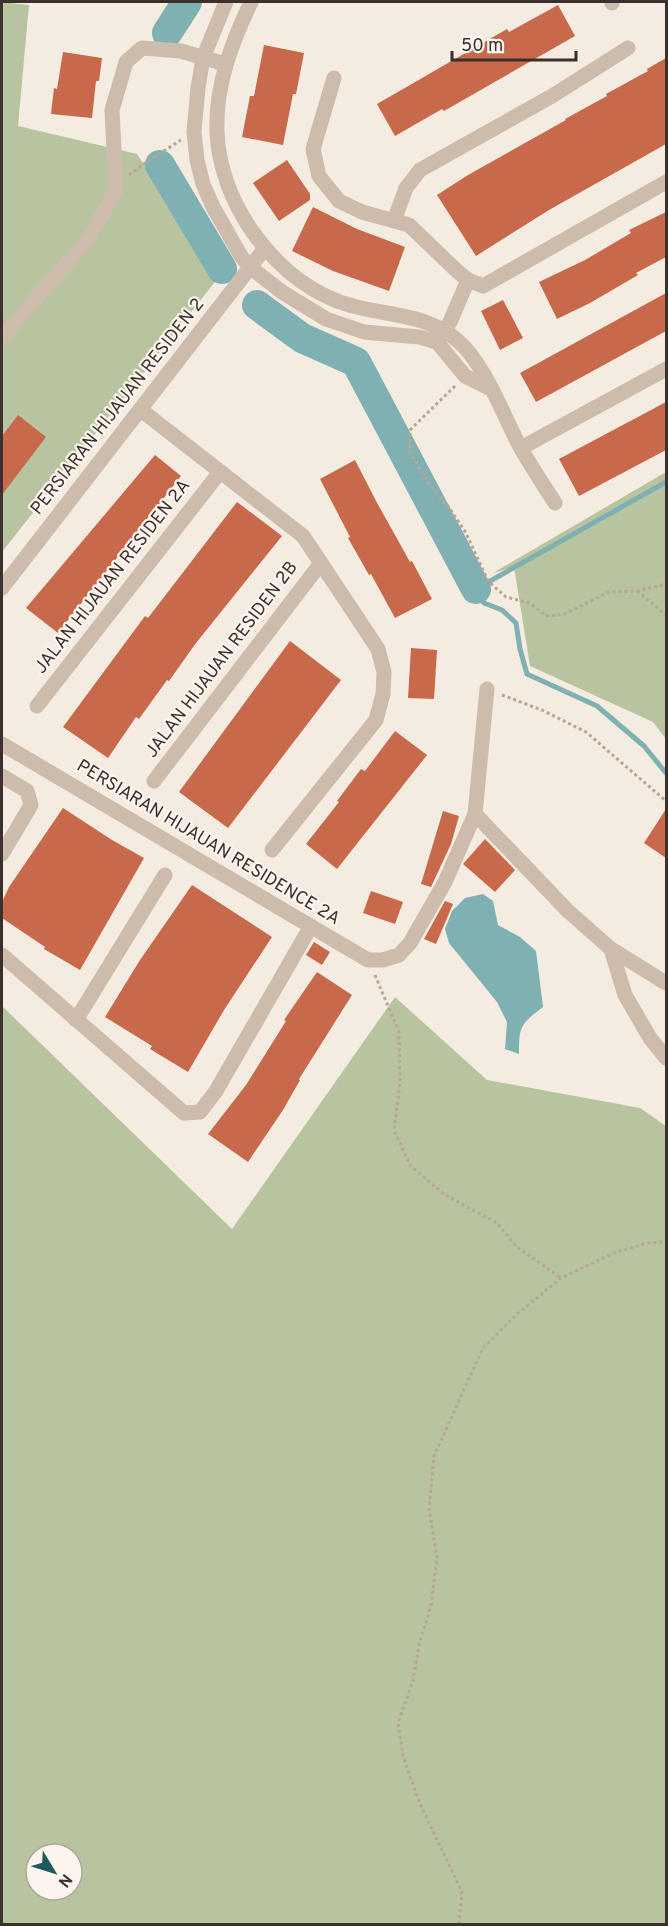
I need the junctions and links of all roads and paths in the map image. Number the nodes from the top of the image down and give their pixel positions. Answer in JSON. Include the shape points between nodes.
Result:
{"nodes":[{"id":1,"x":226,"y":2,"type":"edge"},
{"id":2,"x":251,"y":2,"type":"edge"},
{"id":3,"x":628,"y":48,"type":"dead end"},
{"id":4,"x":203,"y":58,"type":"junction"},
{"id":5,"x":225,"y":64,"type":"junction"},
{"id":6,"x":334,"y":78,"type":"dead end"},
{"id":7,"x":194,"y":132,"type":"junction"},
{"id":8,"x":666,"y":182,"type":"edge"},
{"id":9,"x":116,"y":190,"type":"junction"},
{"id":10,"x":394,"y":221,"type":"junction"},
{"id":11,"x":265,"y":248,"type":"junction"},
{"id":12,"x":251,"y":268,"type":"junction"},
{"id":13,"x":468,"y":280,"type":"junction"},
{"id":14,"x":2,"y":337,"type":"edge"},
{"id":15,"x":441,"y":337,"type":"junction"},
{"id":16,"x":666,"y":369,"type":"edge"},
{"id":17,"x":465,"y":376,"type":"junction"},
{"id":18,"x":491,"y":389,"type":"junction"},
{"id":19,"x":141,"y":410,"type":"junction"},
{"id":20,"x":521,"y":448,"type":"junction"},
{"id":21,"x":220,"y":472,"type":"junction"},
{"id":22,"x":555,"y":503,"type":"dead end"},
{"id":23,"x":321,"y":563,"type":"junction"},
{"id":24,"x":666,"y":584,"type":"edge"},
{"id":25,"x":2,"y":588,"type":"edge"},
{"id":26,"x":637,"y":591,"type":"junction"},
{"id":27,"x":666,"y":615,"type":"edge"},
{"id":28,"x":487,"y":689,"type":"joint"},
{"id":29,"x":37,"y":706,"type":"dead end"},
{"id":30,"x":2,"y":744,"type":"edge"},
{"id":31,"x":2,"y":776,"type":"edge"},
{"id":32,"x":154,"y":781,"type":"dead end"},
{"id":33,"x":666,"y":801,"type":"edge"},
{"id":34,"x":475,"y":814,"type":"junction"},
{"id":35,"x":272,"y":850,"type":"dead end"},
{"id":36,"x":2,"y":854,"type":"edge"},
{"id":37,"x":165,"y":875,"type":"dead end"},
{"id":38,"x":311,"y":926,"type":"junction"},
{"id":39,"x":611,"y":949,"type":"junction"},
{"id":40,"x":2,"y":954,"type":"edge"},
{"id":41,"x":368,"y":960,"type":"junction"},
{"id":42,"x":666,"y":982,"type":"edge"},
{"id":43,"x":76,"y":1020,"type":"junction"},
{"id":44,"x":666,"y":1058,"type":"edge"},
{"id":45,"x":666,"y":1242,"type":"edge"},
{"id":46,"x":561,"y":1278,"type":"junction"},
{"id":47,"x":459,"y":1924,"type":"edge"}],
"edges":[{"from":1,"to":4,"type":"street"},
{"from":2,"to":5,"type":"street"},
{"from":3,"to":10,"type":"street","via":[[420,170],[406,188]]},
{"from":4,"to":5,"type":"street"},
{"from":4,"to":7,"type":"street"},
{"from":4,"to":9,"type":"street","via":[[181,51],[142,48],[126,62],[112,110]]},
{"from":5,"to":11,"type":"street","via":[[217,132],[220,154],[231,192]]},
{"from":6,"to":10,"type":"street","via":[[313,149],[319,176],[339,201]]},
{"from":7,"to":9,"type":"path","via":[[148,161]]},
{"from":7,"to":12,"type":"street","via":[[203,184],[232,242]]},
{"from":8,"to":13,"type":"street","via":[[483,286]]},
{"from":9,"to":14,"type":"street","via":[[89,238]]},
{"from":10,"to":13,"type":"street","via":[[409,225]]},
{"from":11,"to":12,"type":"street","name":"PERSIARAN HIJAUAN RESIDEN 2"},
{"from":11,"to":15,"type":"street","via":[[279,265],[316,292],[372,311],[416,318]]},
{"from":12,"to":15,"type":"street","via":[[308,309],[344,327]]},
{"from":12,"to":19,"type":"street","name":"PERSIARAN HIJAUAN RESIDEN 2"},
{"from":13,"to":15,"type":"street"},
{"from":15,"to":17,"type":"street"},
{"from":15,"to":18,"type":"street","via":[[458,341]]},
{"from":16,"to":20,"type":"street"},
{"from":17,"to":18,"type":"street"},
{"from":17,"to":26,"type":"path","via":[[410,430],[410,453],[465,533],[488,581],[506,597],[530,603],[546,616],[563,615],[609,592]]},
{"from":18,"to":20,"type":"street"},
{"from":19,"to":21,"type":"street"},
{"from":19,"to":25,"type":"street","name":"PERSIARAN HIJAUAN RESIDEN 2"},
{"from":20,"to":22,"type":"street"},
{"from":21,"to":23,"type":"street","via":[[303,536]]},
{"from":21,"to":29,"type":"street","name":"JALAN HIJAUAN RESIDEN 2A"},
{"from":23,"to":32,"type":"street","name":"JALAN HIJAUAN RESIDEN 2B"},
{"from":23,"to":35,"type":"street","via":[[378,649],[384,672],[383,694],[375,720]]},
{"from":24,"to":26,"type":"path"},
{"from":26,"to":27,"type":"path"},
{"from":28,"to":33,"type":"path","via":[[586,732]]},
{"from":28,"to":34,"type":"street"},
{"from":30,"to":38,"type":"street","name":"PERSIARAN HIJAUAN RESIDENCE 2A"},
{"from":31,"to":36,"type":"street","via":[[27,791],[31,805]]},
{"from":34,"to":39,"type":"street","via":[[568,911]]},
{"from":34,"to":41,"type":"street","via":[[445,882],[410,943],[399,955]]},
{"from":37,"to":43,"type":"street"},
{"from":38,"to":41,"type":"street","name":"PERSIARAN HIJAUAN RESIDENCE 2A"},
{"from":38,"to":43,"type":"street","via":[[200,1112],[184,1113]]},
{"from":39,"to":42,"type":"street"},
{"from":39,"to":44,"type":"street","via":[[625,995]]},
{"from":40,"to":43,"type":"street"},
{"from":41,"to":46,"type":"path","via":[[399,1032],[400,1083],[394,1130],[410,1165],[445,1195],[496,1223],[517,1247]]},
{"from":45,"to":46,"type":"path","via":[[616,1252]]},
{"from":46,"to":47,"type":"path","via":[[483,1348],[434,1456],[429,1508],[437,1558],[431,1606],[413,1681],[398,1723],[403,1756],[420,1804],[462,1892]]}]}
